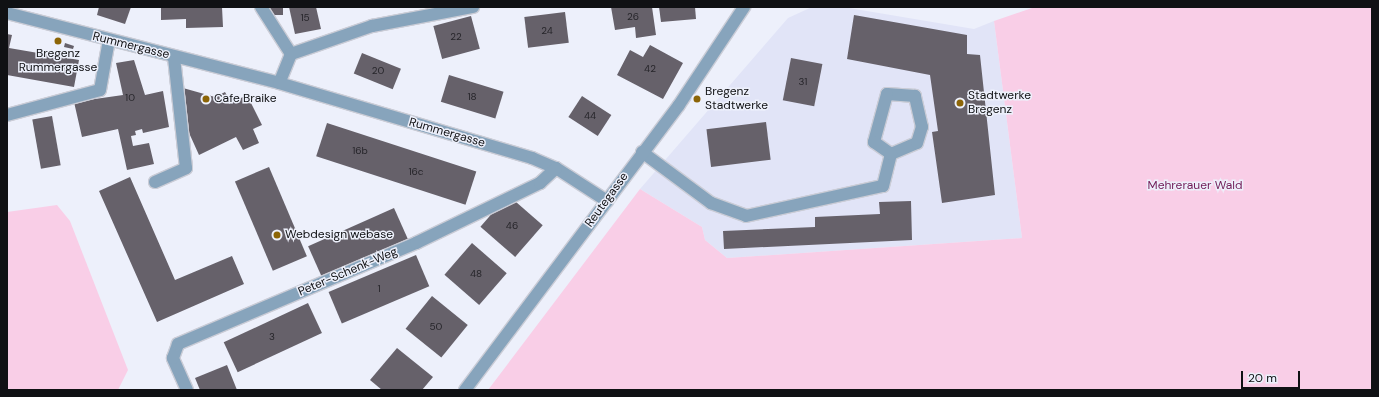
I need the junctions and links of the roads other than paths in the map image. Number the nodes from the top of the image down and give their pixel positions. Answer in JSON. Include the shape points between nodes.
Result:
{"nodes":[{"id":1,"x":261,"y":7,"type":"edge"},
{"id":2,"x":473,"y":7,"type":"edge"},
{"id":3,"x":744,"y":7,"type":"edge"},
{"id":4,"x":7,"y":13,"type":"edge"},
{"id":5,"x":109,"y":40,"type":"junction"},
{"id":6,"x":291,"y":54,"type":"junction"},
{"id":7,"x":174,"y":57,"type":"junction"},
{"id":8,"x":279,"y":83,"type":"junction"},
{"id":9,"x":7,"y":115,"type":"edge"},
{"id":10,"x":642,"y":152,"type":"junction"},
{"id":11,"x":891,"y":154,"type":"junction"},
{"id":12,"x":556,"y":168,"type":"junction"},
{"id":13,"x":155,"y":182,"type":"dead end"},
{"id":14,"x":607,"y":201,"type":"junction"},
{"id":15,"x":187,"y":390,"type":"edge"},
{"id":16,"x":465,"y":390,"type":"edge"}],
"edges":[{"from":1,"to":6,"type":"street"},
{"from":2,"to":6,"type":"street","via":[[372,26]]},
{"from":3,"to":10,"type":"street","name":"Reutegasse","via":[[679,105]]},
{"from":4,"to":5,"type":"street","name":"Rummergasse"},
{"from":5,"to":7,"type":"street","name":"Rummergasse"},
{"from":5,"to":9,"type":"street","via":[[100,90]]},
{"from":6,"to":8,"type":"street"},
{"from":7,"to":8,"type":"street","name":"Rummergasse"},
{"from":7,"to":13,"type":"street","via":[[186,168]]},
{"from":8,"to":12,"type":"street","name":"Rummergasse"},
{"from":10,"to":11,"type":"street","via":[[712,203],[746,216],[883,186]]},
{"from":10,"to":14,"type":"street","name":"Reutegasse"},
{"from":11,"to":11,"type":"street","via":[[874,142],[887,94],[915,96],[922,127],[917,143]]},
{"from":12,"to":14,"type":"street","name":"Rummergasse"},
{"from":12,"to":15,"type":"street","name":"Peter-Schenk-Weg","via":[[540,183],[416,243],[178,344],[173,358]]},
{"from":14,"to":16,"type":"street","name":"Reutegasse"}]}
